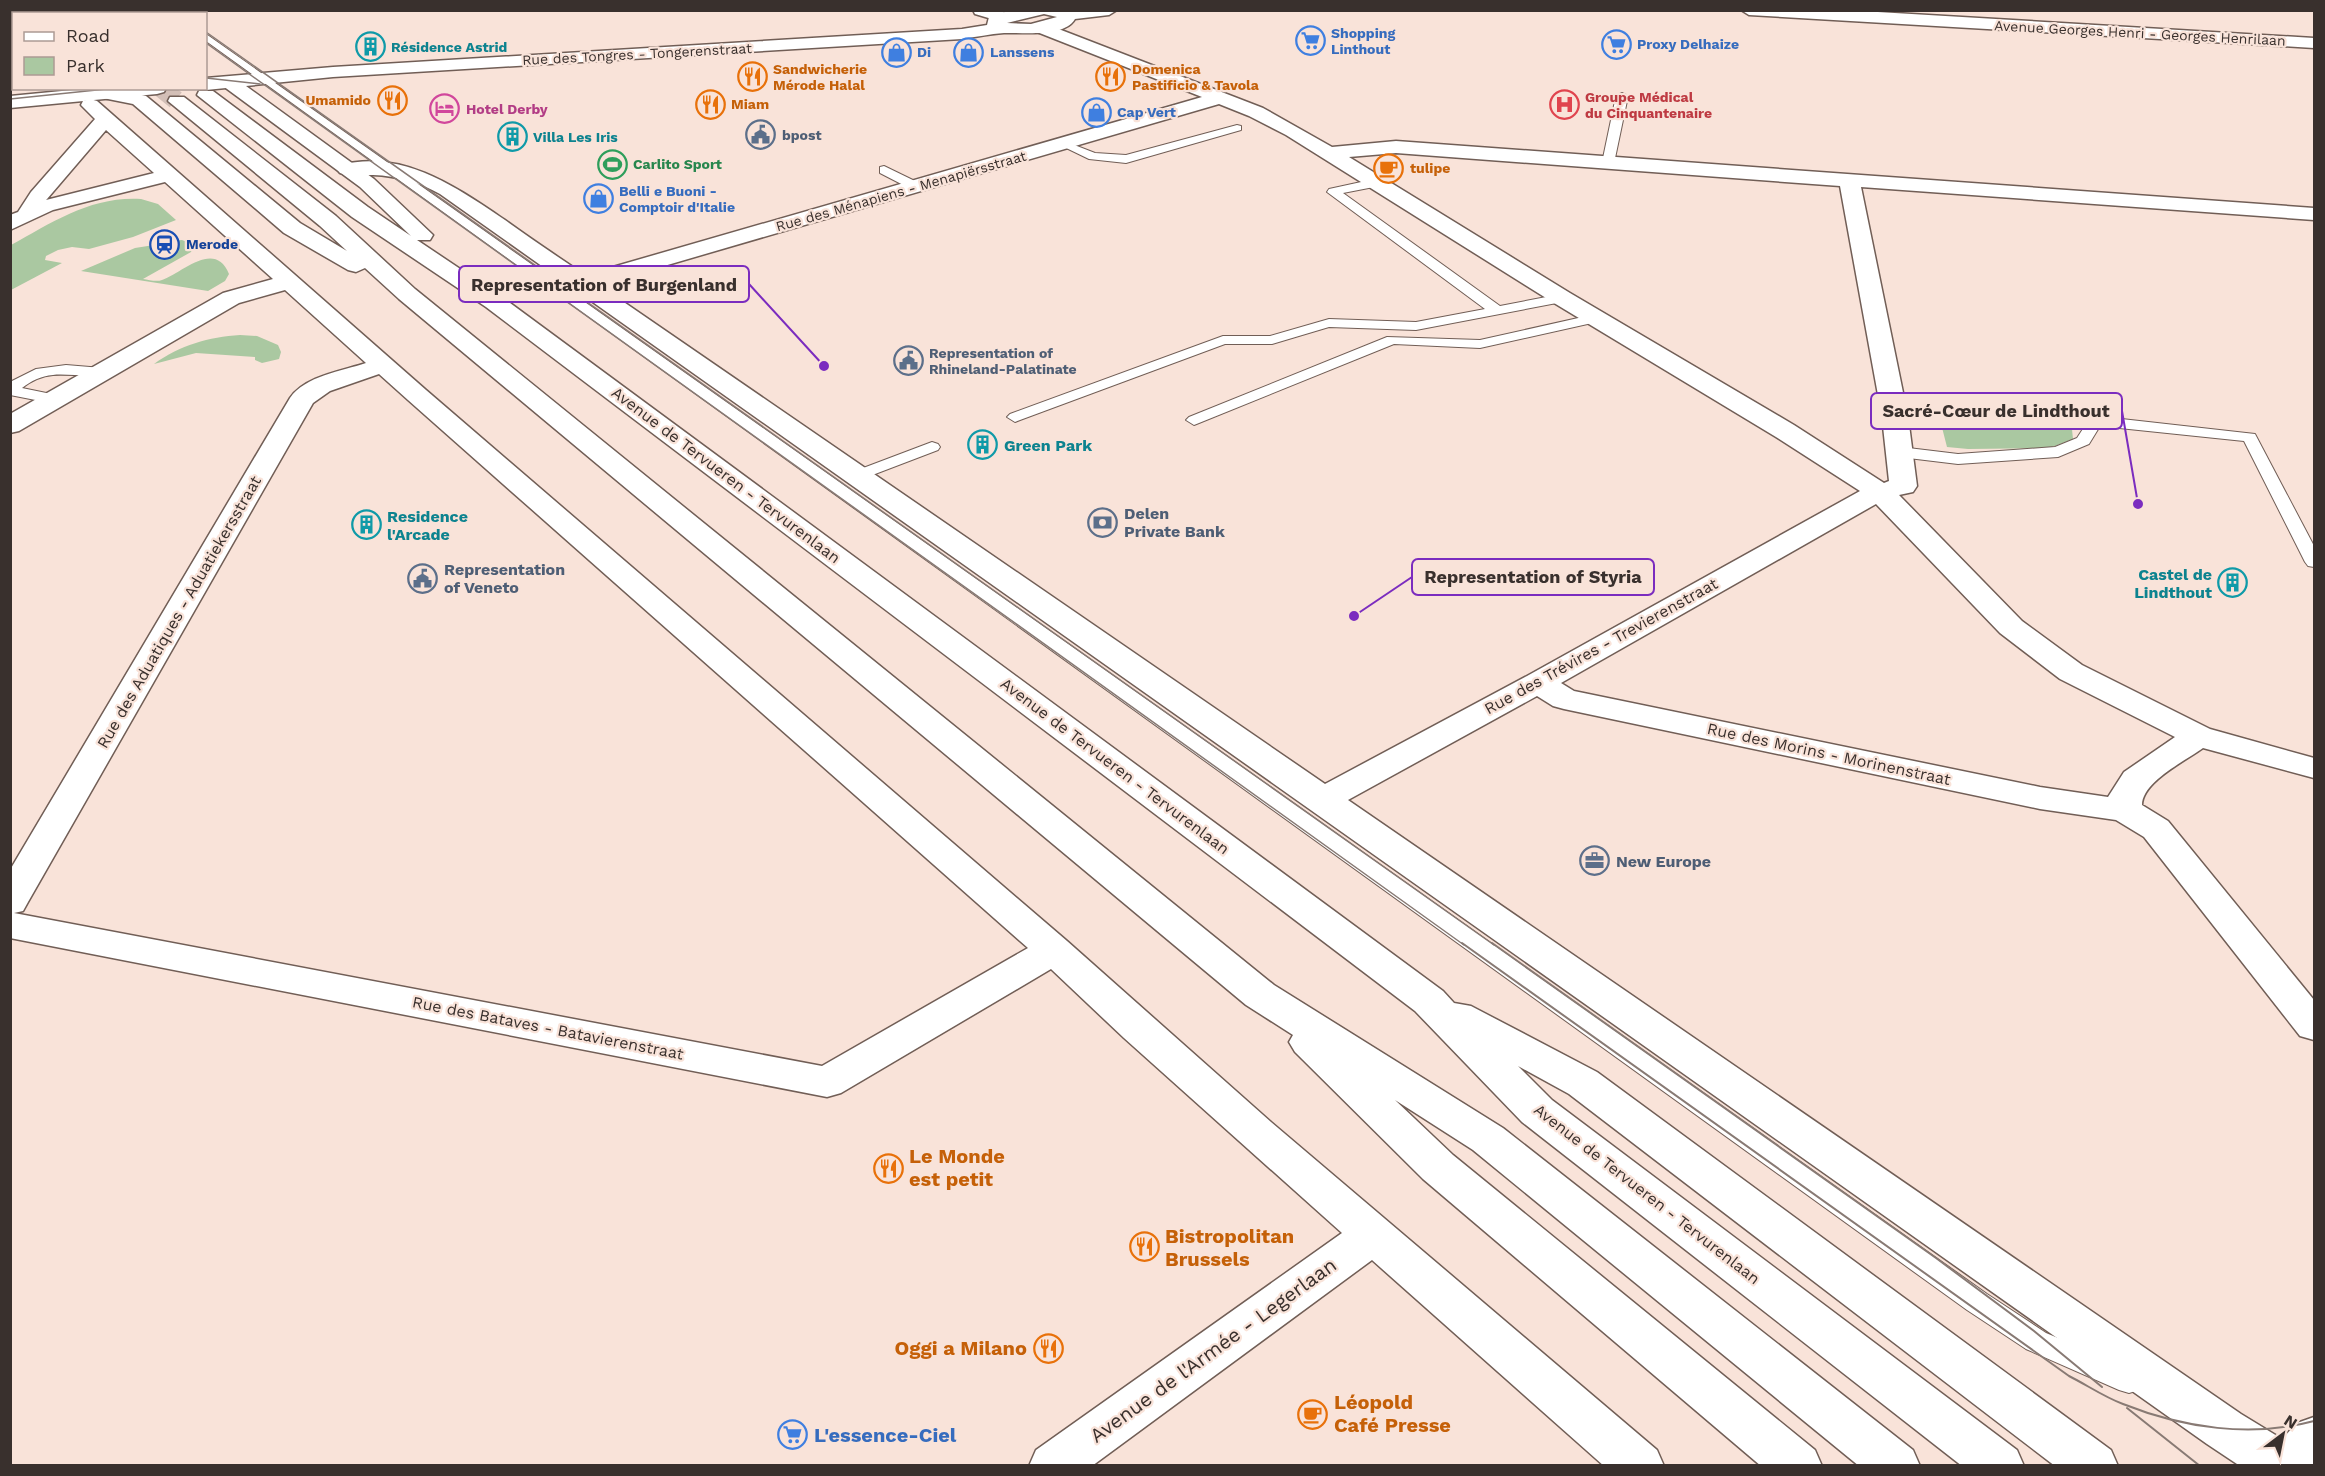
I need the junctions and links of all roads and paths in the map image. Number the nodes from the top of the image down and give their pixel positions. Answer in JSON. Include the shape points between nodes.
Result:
{"nodes":[{"id":1,"x":981,"y":10,"type":"edge"},
{"id":2,"x":1109,"y":10,"type":"edge"},
{"id":3,"x":1749,"y":10,"type":"edge"},
{"id":4,"x":1058,"y":12,"type":"edge"},
{"id":5,"x":1044,"y":16,"type":"edge"},
{"id":6,"x":1003,"y":23,"type":"junction"},
{"id":7,"x":207,"y":38,"type":"edge"},
{"id":8,"x":2314,"y":43,"type":"edge"},
{"id":9,"x":265,"y":77,"type":"junction"},
{"id":10,"x":211,"y":81,"type":"edge"},
{"id":11,"x":28,"y":90,"type":"edge"},
{"id":12,"x":149,"y":90,"type":"edge"},
{"id":13,"x":10,"y":92,"type":"edge"},
{"id":14,"x":1622,"y":96,"type":"dead end"},
{"id":15,"x":1219,"y":98,"type":"junction"},
{"id":16,"x":102,"y":101,"type":"edge"},
{"id":17,"x":177,"y":101,"type":"tunnel mouth"},
{"id":18,"x":10,"y":102,"type":"edge"},
{"id":19,"x":1237,"y":128,"type":"dead end"},
{"id":20,"x":1064,"y":144,"type":"junction"},
{"id":21,"x":1329,"y":153,"type":"junction"},
{"id":22,"x":1608,"y":163,"type":"junction"},
{"id":23,"x":347,"y":169,"type":"junction"},
{"id":24,"x":390,"y":169,"type":"junction"},
{"id":25,"x":884,"y":170,"type":"dead end"},
{"id":26,"x":170,"y":175,"type":"junction"},
{"id":27,"x":1849,"y":182,"type":"junction"},
{"id":28,"x":1375,"y":183,"type":"junction"},
{"id":29,"x":917,"y":187,"type":"junction"},
{"id":30,"x":2314,"y":214,"type":"edge"},
{"id":31,"x":18,"y":220,"type":"edge"},
{"id":32,"x":290,"y":281,"type":"junction"},
{"id":33,"x":582,"y":283,"type":"junction"},
{"id":34,"x":407,"y":294,"type":"junction"},
{"id":35,"x":1562,"y":298,"type":"junction"},
{"id":36,"x":494,"y":302,"type":"junction"},
{"id":37,"x":1497,"y":310,"type":"junction"},
{"id":38,"x":1596,"y":318,"type":"junction"},
{"id":39,"x":383,"y":364,"type":"junction"},
{"id":40,"x":102,"y":372,"type":"junction"},
{"id":41,"x":56,"y":399,"type":"junction"},
{"id":42,"x":1015,"y":417,"type":"dead end"},
{"id":43,"x":1194,"y":420,"type":"dead end"},
{"id":44,"x":10,"y":425,"type":"edge"},
{"id":45,"x":932,"y":447,"type":"dead end"},
{"id":46,"x":1900,"y":452,"type":"junction"},
{"id":47,"x":856,"y":476,"type":"junction"},
{"id":48,"x":1880,"y":492,"type":"junction"},
{"id":49,"x":2314,"y":562,"type":"edge"},
{"id":50,"x":1538,"y":683,"type":"junction"},
{"id":51,"x":2198,"y":736,"type":"junction"},
{"id":52,"x":2314,"y":768,"type":"edge"},
{"id":53,"x":1321,"y":800,"type":"junction"},
{"id":54,"x":2125,"y":810,"type":"junction"},
{"id":55,"x":10,"y":902,"type":"edge"},
{"id":56,"x":10,"y":925,"type":"edge"},
{"id":57,"x":1054,"y":950,"type":"junction"},
{"id":58,"x":1260,"y":995,"type":"junction"},
{"id":59,"x":1429,"y":1001,"type":"junction"},
{"id":60,"x":2314,"y":1026,"type":"edge"},
{"id":61,"x":1374,"y":1234,"type":"junction"},
{"id":62,"x":2178,"y":1396,"type":"junction"},
{"id":63,"x":2314,"y":1438,"type":"edge"},
{"id":64,"x":1636,"y":1464,"type":"edge"},
{"id":65,"x":1053,"y":1466,"type":"edge"},
{"id":66,"x":1798,"y":1466,"type":"edge"},
{"id":67,"x":1896,"y":1466,"type":"edge"},
{"id":68,"x":2000,"y":1466,"type":"edge"},
{"id":69,"x":2094,"y":1466,"type":"edge"},
{"id":70,"x":2283,"y":1466,"type":"edge"},
{"id":71,"x":2290,"y":1466,"type":"edge"}],
"edges":[{"from":1,"to":6,"type":"main road"},
{"from":2,"to":4,"type":"main road","name":"Rue des Tongres - Tongerenstraat"},
{"from":3,"to":8,"type":"main road","name":"Avenue Georges Henri - Georges Henrilaan"},
{"from":4,"to":5,"type":"main road","name":"Rue des Tongres - Tongerenstraat","via":[[1066,20]]},
{"from":5,"to":6,"type":"main road","name":"Rue des Tongres - Tongerenstraat","via":[[1014,30]]},
{"from":5,"to":15,"type":"main road"},
{"from":6,"to":9,"type":"main road","name":"Rue des Tongres - Tongerenstraat","via":[[962,34]]},
{"from":7,"to":9,"type":"lane"},
{"from":9,"to":10,"type":"main road","name":"Rue des Tongres - Tongerenstraat"},
{"from":9,"to":24,"type":"lane"},
{"from":10,"to":23,"type":"main road"},
{"from":10,"to":36,"type":"main road","name":"Avenue de Tervueren - Tervurenlaan","via":[[360,212]]},
{"from":11,"to":13,"type":"main road"},
{"from":12,"to":16,"type":"main road"},
{"from":14,"to":22,"type":"lane"},
{"from":15,"to":20,"type":"main road","name":"Rue des Ménapiens - Menapiërsstraat"},
{"from":15,"to":21,"type":"main road","via":[[1256,112]]},
{"from":16,"to":18,"type":"main road"},
{"from":16,"to":26,"type":"main road"},
{"from":16,"to":31,"type":"main road"},
{"from":16,"to":34,"type":"main road","via":[[138,100],[292,228]]},
{"from":17,"to":34,"type":"main road","via":[[328,221]]},
{"from":19,"to":20,"type":"lane","via":[[1126,159],[1093,156]]},
{"from":20,"to":29,"type":"main road","name":"Rue des Ménapiens - Menapiërsstraat"},
{"from":21,"to":22,"type":"main road","via":[[1396,147]]},
{"from":21,"to":28,"type":"main road"},
{"from":22,"to":27,"type":"main road"},
{"from":23,"to":24,"type":"main road"},
{"from":23,"to":36,"type":"main road","via":[[367,183]]},
{"from":24,"to":33,"type":"main road","via":[[428,178]]},
{"from":24,"to":62,"type":"lane","via":[[1977,1302],[2036,1341],[2113,1376]]},
{"from":25,"to":29,"type":"lane"},
{"from":26,"to":31,"type":"main road","via":[[76,197]]},
{"from":26,"to":32,"type":"main road"},
{"from":27,"to":30,"type":"main road"},
{"from":27,"to":46,"type":"main road"},
{"from":28,"to":35,"type":"main road"},
{"from":28,"to":37,"type":"lane","via":[[1333,192]]},
{"from":29,"to":33,"type":"main road","name":"Rue des Ménapiens - Menapiërsstraat"},
{"from":32,"to":39,"type":"main road"},
{"from":32,"to":40,"type":"main road","via":[[231,298]]},
{"from":33,"to":47,"type":"main road"},
{"from":34,"to":58,"type":"main road"},
{"from":35,"to":37,"type":"lane"},
{"from":35,"to":38,"type":"main road"},
{"from":36,"to":59,"type":"main road","name":"Avenue de Tervueren - Tervurenlaan"},
{"from":37,"to":42,"type":"lane","via":[[1416,326],[1329,322],[1272,340],[1223,340]]},
{"from":38,"to":43,"type":"lane","via":[[1480,344],[1392,340]]},
{"from":38,"to":48,"type":"main road","via":[[1785,430]]},
{"from":39,"to":55,"type":"main road","name":"Rue des Aduatiques - Aduatiekersstraat","via":[[321,386],[303,398]]},
{"from":39,"to":57,"type":"main road"},
{"from":40,"to":41,"type":"main road"},
{"from":40,"to":41,"type":"lane","via":[[81,368],[47,371],[30,375],[10,390]]},
{"from":41,"to":44,"type":"main road"},
{"from":45,"to":47,"type":"lane"},
{"from":46,"to":48,"type":"main road","name":"Rue des Trévires - Trevierenstraat","via":[[1903,486]]},
{"from":46,"to":49,"type":"lane","via":[[1958,459],[2058,452],[2083,441],[2095,421],[2250,437]]},
{"from":47,"to":53,"type":"main road"},
{"from":48,"to":50,"type":"main road","name":"Rue des Trévires - Trevierenstraat"},
{"from":48,"to":51,"type":"main road","via":[[2011,627],[2071,672]]},
{"from":50,"to":53,"type":"main road","name":"Rue des Trévires - Trevierenstraat"},
{"from":50,"to":54,"type":"main road","name":"Rue des Morins - Morinenstraat","via":[[1564,699],[2040,798]]},
{"from":51,"to":52,"type":"main road"},
{"from":51,"to":54,"type":"main road","via":[[2136,779],[2125,796]]},
{"from":53,"to":62,"type":"main road"},
{"from":54,"to":60,"type":"main road","via":[[2156,829]]},
{"from":56,"to":57,"type":"main road","name":"Rue des Bataves - Batavierenstraat","via":[[827,1082]]},
{"from":57,"to":61,"type":"main road","via":[[1146,1036]]},
{"from":58,"to":66,"type":"main road","via":[[1438,1167]]},
{"from":58,"to":67,"type":"main road","via":[[1488,1139]]},
{"from":59,"to":68,"type":"main road","name":"Avenue de Tervueren - Tervurenlaan","via":[[1537,1111]]},
{"from":59,"to":69,"type":"main road","via":[[1583,1083]]},
{"from":61,"to":64,"type":"main road"},
{"from":61,"to":65,"type":"main road","name":"Avenue de l'Armée - Legerlaan"},
{"from":62,"to":70,"type":"main road"},
{"from":63,"to":71,"type":"main road"}]}
